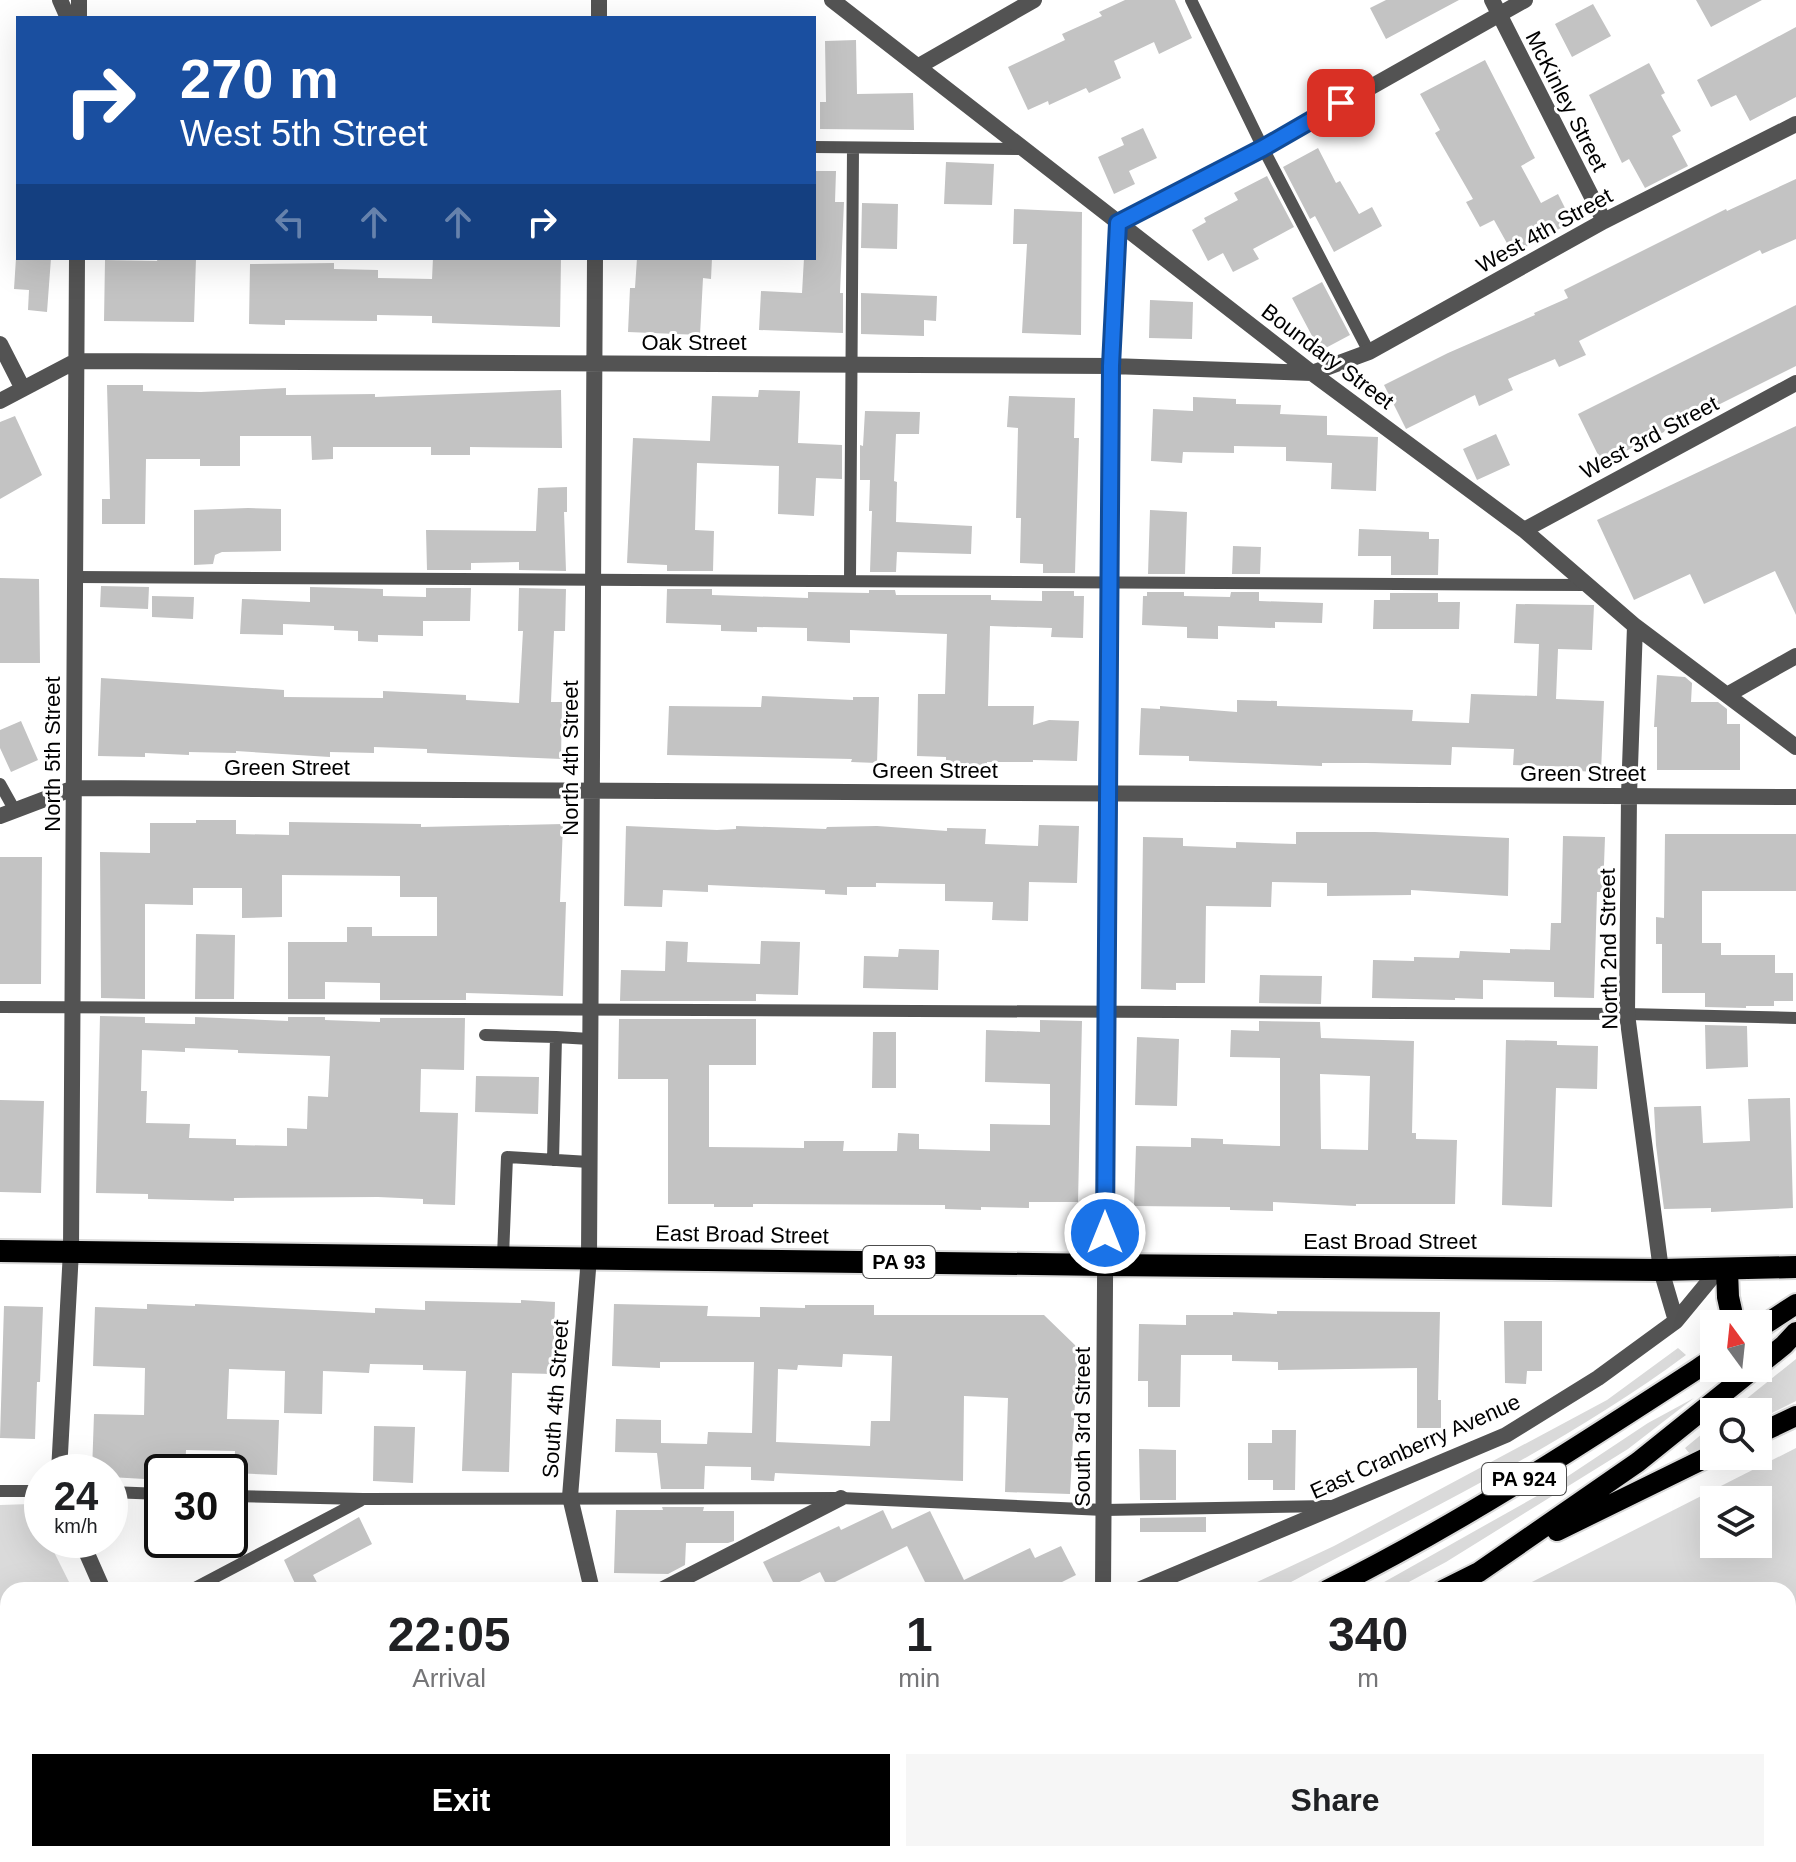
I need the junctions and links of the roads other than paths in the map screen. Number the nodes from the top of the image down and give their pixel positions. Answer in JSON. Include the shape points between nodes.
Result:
{"nodes":[{"id":1,"x":832,"y":0,"type":"edge"},
{"id":2,"x":1034,"y":0,"type":"edge"},
{"id":3,"x":1191,"y":0,"type":"edge"},
{"id":4,"x":1525,"y":0,"type":"edge"},
{"id":5,"x":1495,"y":7,"type":"edge"},
{"id":6,"x":919,"y":66,"type":"junction"},
{"id":7,"x":1796,"y":124,"type":"edge"},
{"id":8,"x":816,"y":147,"type":"edge"},
{"id":9,"x":853,"y":148,"type":"junction"},
{"id":10,"x":1263,"y":148,"type":"junction"},
{"id":11,"x":1023,"y":149,"type":"junction"},
{"id":12,"x":1604,"y":221,"type":"junction"},
{"id":13,"x":1118,"y":223,"type":"junction"},
{"id":14,"x":77,"y":260,"type":"edge"},
{"id":15,"x":595,"y":260,"type":"edge"},
{"id":16,"x":0,"y":344,"type":"edge"},
{"id":17,"x":1369,"y":352,"type":"junction"},
{"id":18,"x":76,"y":361,"type":"junction"},
{"id":19,"x":594,"y":363,"type":"junction"},
{"id":20,"x":851,"y":364,"type":"junction"},
{"id":21,"x":1111,"y":366,"type":"junction"},
{"id":22,"x":1312,"y":373,"type":"junction"},
{"id":23,"x":1796,"y":383,"type":"edge"},
{"id":24,"x":23,"y":389,"type":"junction"},
{"id":25,"x":0,"y":401,"type":"edge"},
{"id":26,"x":1524,"y":530,"type":"junction"},
{"id":27,"x":75,"y":577,"type":"junction"},
{"id":28,"x":593,"y":579,"type":"junction"},
{"id":29,"x":850,"y":580,"type":"junction"},
{"id":30,"x":1110,"y":581,"type":"junction"},
{"id":31,"x":1587,"y":585,"type":"junction"},
{"id":32,"x":1635,"y":626,"type":"junction"},
{"id":33,"x":1796,"y":656,"type":"edge"},
{"id":34,"x":1727,"y":695,"type":"junction"},
{"id":35,"x":1796,"y":747,"type":"edge"},
{"id":36,"x":0,"y":784,"type":"edge"},
{"id":37,"x":74,"y":788,"type":"junction"},
{"id":38,"x":591,"y":790,"type":"junction"},
{"id":39,"x":1108,"y":792,"type":"junction"},
{"id":40,"x":1629,"y":795,"type":"junction"},
{"id":41,"x":1796,"y":797,"type":"edge"},
{"id":42,"x":7,"y":813,"type":"edge"},
{"id":43,"x":0,"y":1007,"type":"edge"},
{"id":44,"x":72,"y":1007,"type":"junction"},
{"id":45,"x":590,"y":1010,"type":"junction"},
{"id":46,"x":1107,"y":1012,"type":"junction"},
{"id":47,"x":1627,"y":1014,"type":"junction"},
{"id":48,"x":1796,"y":1018,"type":"edge"},
{"id":49,"x":485,"y":1035,"type":"dead end"},
{"id":50,"x":556,"y":1037,"type":"junction"},
{"id":51,"x":590,"y":1039,"type":"junction"},
{"id":52,"x":553,"y":1160,"type":"junction"},
{"id":53,"x":589,"y":1162,"type":"junction"},
{"id":54,"x":0,"y":1251,"type":"edge"},
{"id":55,"x":71,"y":1251,"type":"junction"},
{"id":56,"x":503,"y":1256,"type":"junction"},
{"id":57,"x":589,"y":1257,"type":"junction"},
{"id":58,"x":1105,"y":1265,"type":"junction"},
{"id":59,"x":1796,"y":1267,"type":"edge"},
{"id":60,"x":1661,"y":1270,"type":"junction"},
{"id":61,"x":1723,"y":1270,"type":"junction"},
{"id":62,"x":1796,"y":1304,"type":"edge"},
{"id":63,"x":1731,"y":1310,"type":"edge"},
{"id":64,"x":1772,"y":1320,"type":"edge"},
{"id":65,"x":1676,"y":1321,"type":"junction"},
{"id":66,"x":1796,"y":1332,"type":"edge"},
{"id":67,"x":1772,"y":1355,"type":"edge"},
{"id":68,"x":1700,"y":1367,"type":"edge"},
{"id":69,"x":1738,"y":1382,"type":"edge"},
{"id":70,"x":1796,"y":1416,"type":"edge"},
{"id":71,"x":1772,"y":1427,"type":"edge"},
{"id":72,"x":60,"y":1454,"type":"edge"},
{"id":73,"x":1700,"y":1461,"type":"edge"},
{"id":74,"x":0,"y":1491,"type":"edge"},
{"id":75,"x":24,"y":1491,"type":"edge"},
{"id":76,"x":248,"y":1496,"type":"edge"},
{"id":77,"x":570,"y":1497,"type":"junction"},
{"id":78,"x":841,"y":1498,"type":"junction"},
{"id":79,"x":363,"y":1499,"type":"junction"},
{"id":80,"x":1333,"y":1506,"type":"junction"},
{"id":81,"x":1104,"y":1510,"type":"junction"},
{"id":82,"x":89,"y":1558,"type":"edge"},
{"id":83,"x":1479,"y":1572,"type":"junction"},
{"id":84,"x":99,"y":1582,"type":"edge"},
{"id":85,"x":206,"y":1582,"type":"edge"},
{"id":86,"x":590,"y":1582,"type":"edge"},
{"id":87,"x":677,"y":1582,"type":"edge"},
{"id":88,"x":1103,"y":1582,"type":"edge"},
{"id":89,"x":1157,"y":1582,"type":"edge"},
{"id":90,"x":1343,"y":1582,"type":"edge"},
{"id":91,"x":1459,"y":1582,"type":"edge"}],
"edges":[{"from":1,"to":6,"type":"street","name":"Boundary Street"},
{"from":2,"to":6,"type":"street"},
{"from":3,"to":10,"type":"lane"},
{"from":4,"to":5,"type":"street"},
{"from":5,"to":10,"type":"street"},
{"from":5,"to":12,"type":"street","name":"McKinley Street"},
{"from":6,"to":11,"type":"street","name":"Boundary Street"},
{"from":7,"to":12,"type":"street","name":"West 4th Street"},
{"from":8,"to":9,"type":"lane"},
{"from":9,"to":11,"type":"lane"},
{"from":9,"to":20,"type":"lane"},
{"from":10,"to":13,"type":"street"},
{"from":10,"to":17,"type":"lane"},
{"from":11,"to":13,"type":"street","name":"Boundary Street"},
{"from":12,"to":17,"type":"street","name":"West 4th Street"},
{"from":13,"to":21,"type":"street","name":"South 3rd Street"},
{"from":13,"to":22,"type":"street","name":"Boundary Street"},
{"from":14,"to":18,"type":"street","name":"North 5th Street"},
{"from":15,"to":19,"type":"street","name":"North 4th Street"},
{"from":16,"to":24,"type":"street"},
{"from":17,"to":22,"type":"street","name":"West 4th Street"},
{"from":18,"to":19,"type":"street","name":"Oak Street"},
{"from":18,"to":24,"type":"street"},
{"from":18,"to":27,"type":"street","name":"North 5th Street"},
{"from":19,"to":20,"type":"street","name":"Oak Street"},
{"from":19,"to":28,"type":"street","name":"North 4th Street"},
{"from":20,"to":21,"type":"street","name":"Oak Street"},
{"from":20,"to":29,"type":"lane"},
{"from":21,"to":22,"type":"street","name":"Oak Street"},
{"from":21,"to":30,"type":"street","name":"South 3rd Street"},
{"from":22,"to":26,"type":"street","name":"Boundary Street"},
{"from":23,"to":26,"type":"street","name":"West 3rd Street"},
{"from":24,"to":25,"type":"street"},
{"from":26,"to":31,"type":"street","name":"Boundary Street"},
{"from":27,"to":28,"type":"lane"},
{"from":27,"to":37,"type":"street","name":"North 5th Street"},
{"from":28,"to":29,"type":"lane"},
{"from":28,"to":38,"type":"street","name":"North 4th Street"},
{"from":29,"to":30,"type":"lane"},
{"from":30,"to":31,"type":"lane"},
{"from":30,"to":39,"type":"street","name":"South 3rd Street"},
{"from":31,"to":32,"type":"street","name":"Boundary Street"},
{"from":32,"to":34,"type":"street","name":"Boundary Street"},
{"from":32,"to":40,"type":"street","name":"North 2nd Street"},
{"from":33,"to":34,"type":"street"},
{"from":34,"to":35,"type":"street","name":"Boundary Street"},
{"from":36,"to":42,"type":"lane"},
{"from":37,"to":38,"type":"street","name":"Green Street"},
{"from":37,"to":42,"type":"street","name":"Green Street"},
{"from":37,"to":44,"type":"street","name":"North 5th Street"},
{"from":38,"to":39,"type":"street","name":"Green Street"},
{"from":38,"to":45,"type":"street","name":"North 4th Street"},
{"from":39,"to":40,"type":"street","name":"Green Street"},
{"from":39,"to":46,"type":"street","name":"South 3rd Street"},
{"from":40,"to":41,"type":"street","name":"Green Street"},
{"from":40,"to":47,"type":"street","name":"North 2nd Street"},
{"from":43,"to":44,"type":"lane"},
{"from":44,"to":45,"type":"lane"},
{"from":44,"to":55,"type":"street","name":"North 5th Street"},
{"from":45,"to":46,"type":"lane"},
{"from":45,"to":51,"type":"street","name":"North 4th Street"},
{"from":46,"to":47,"type":"lane"},
{"from":46,"to":58,"type":"street","name":"South 3rd Street"},
{"from":47,"to":48,"type":"lane"},
{"from":47,"to":60,"type":"street","name":"North 2nd Street"},
{"from":49,"to":50,"type":"lane"},
{"from":50,"to":51,"type":"lane"},
{"from":50,"to":52,"type":"lane"},
{"from":51,"to":53,"type":"street","name":"North 4th Street"},
{"from":52,"to":53,"type":"lane"},
{"from":52,"to":56,"type":"lane","via":[[507,1157]]},
{"from":53,"to":57,"type":"street","name":"North 4th Street"},
{"from":54,"to":55,"type":"highway","number":"PA 93"},
{"from":55,"to":56,"type":"highway","name":"East Broad Street","number":"PA 93"},
{"from":55,"to":72,"type":"street","name":"North 5th Street"},
{"from":56,"to":57,"type":"highway","name":"East Broad Street","number":"PA 93"},
{"from":57,"to":58,"type":"highway","name":"East Broad Street","number":"PA 93"},
{"from":57,"to":77,"type":"street","name":"South 4th Street"},
{"from":58,"to":60,"type":"highway","name":"East Broad Street","number":"PA 93"},
{"from":58,"to":81,"type":"street","name":"South 3rd Street"},
{"from":59,"to":61,"type":"highway","name":"East Broad Street","number":"PA 93"},
{"from":60,"to":61,"type":"highway","name":"East Broad Street","number":"PA 93"},
{"from":60,"to":65,"type":"street","name":"North 2nd Street"},
{"from":61,"to":63,"type":"highway"},
{"from":61,"to":65,"type":"street","name":"East Cranberry Avenue"},
{"from":62,"to":64,"type":"main road"},
{"from":65,"to":80,"type":"street","name":"East Cranberry Avenue","via":[[1506,1435]]},
{"from":66,"to":67,"type":"main road","number":"PA 924"},
{"from":68,"to":90,"type":"main road","number":"PA 924","via":[[1405,1551]]},
{"from":69,"to":83,"type":"main road","number":"PA 924","via":[[1638,1462]]},
{"from":70,"to":71,"type":"main road"},
{"from":73,"to":83,"type":"main road"},
{"from":74,"to":75,"type":"lane"},
{"from":76,"to":79,"type":"lane"},
{"from":77,"to":78,"type":"lane"},
{"from":77,"to":79,"type":"lane"},
{"from":77,"to":86,"type":"street","name":"South 4th Street"},
{"from":78,"to":81,"type":"lane"},
{"from":78,"to":87,"type":"street"},
{"from":79,"to":85,"type":"lane"},
{"from":80,"to":81,"type":"lane"},
{"from":80,"to":89,"type":"street","name":"East Cranberry Avenue"},
{"from":81,"to":88,"type":"street","name":"South 3rd Street"},
{"from":82,"to":84,"type":"street"},
{"from":83,"to":91,"type":"main road","number":"PA 924"}]}
